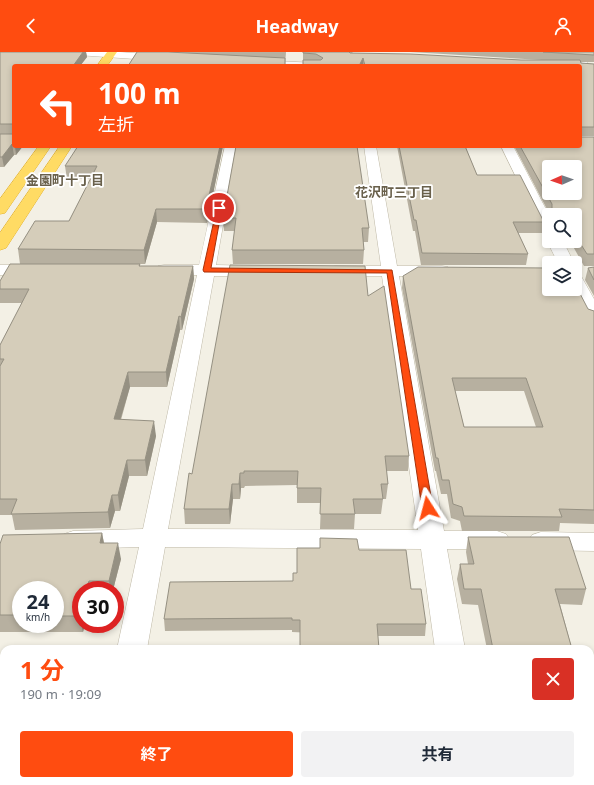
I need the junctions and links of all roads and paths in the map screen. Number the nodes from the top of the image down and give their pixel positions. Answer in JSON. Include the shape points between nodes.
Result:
{"nodes":[{"id":1,"x":77,"y":52,"type":"edge"},
{"id":2,"x":572,"y":52,"type":"edge"},
{"id":3,"x":111,"y":53,"type":"edge"},
{"id":4,"x":126,"y":54,"type":"edge"},
{"id":5,"x":171,"y":58,"type":"edge"},
{"id":6,"x":248,"y":62,"type":"edge"},
{"id":7,"x":103,"y":64,"type":"edge"},
{"id":8,"x":119,"y":64,"type":"edge"},
{"id":9,"x":282,"y":64,"type":"edge"},
{"id":10,"x":590,"y":69,"type":"edge"},
{"id":11,"x":582,"y":80,"type":"edge"},
{"id":12,"x":594,"y":81,"type":"edge"},
{"id":13,"x":44,"y":148,"type":"edge"},
{"id":14,"x":65,"y":148,"type":"edge"},
{"id":15,"x":231,"y":148,"type":"edge"},
{"id":16,"x":370,"y":148,"type":"edge"},
{"id":17,"x":508,"y":148,"type":"edge"},
{"id":18,"x":0,"y":210,"type":"edge"},
{"id":19,"x":542,"y":215,"type":"edge"},
{"id":20,"x":0,"y":245,"type":"edge"},
{"id":21,"x":0,"y":270,"type":"edge"},
{"id":22,"x":56,"y":270,"type":"edge"},
{"id":23,"x":151,"y":270,"type":"edge"},
{"id":24,"x":207,"y":270,"type":"junction"},
{"id":25,"x":278,"y":271,"type":"edge"},
{"id":26,"x":318,"y":271,"type":"edge"},
{"id":27,"x":390,"y":271,"type":"junction"},
{"id":28,"x":462,"y":271,"type":"edge"},
{"id":29,"x":582,"y":282,"type":"edge"},
{"id":30,"x":594,"y":316,"type":"edge"},
{"id":31,"x":155,"y":538,"type":"junction"},
{"id":32,"x":433,"y":539,"type":"junction"},
{"id":33,"x":46,"y":540,"type":"edge"},
{"id":34,"x":594,"y":542,"type":"edge"},
{"id":35,"x":133,"y":645,"type":"edge"},
{"id":36,"x":449,"y":645,"type":"edge"}],
"edges":[{"from":1,"to":3,"type":"street"},
{"from":2,"to":10,"type":"street"},
{"from":3,"to":4,"type":"street"},
{"from":3,"to":7,"type":"highway"},
{"from":4,"to":5,"type":"street"},
{"from":4,"to":8,"type":"highway"},
{"from":6,"to":9,"type":"street"},
{"from":11,"to":12,"type":"street"},
{"from":13,"to":18,"type":"highway"},
{"from":14,"to":20,"type":"highway"},
{"from":15,"to":24,"type":"street"},
{"from":16,"to":27,"type":"street"},
{"from":17,"to":19,"type":"street"},
{"from":21,"to":22,"type":"street"},
{"from":23,"to":24,"type":"street"},
{"from":24,"to":25,"type":"street"},
{"from":24,"to":31,"type":"street"},
{"from":26,"to":27,"type":"street"},
{"from":27,"to":28,"type":"street"},
{"from":27,"to":32,"type":"street"},
{"from":29,"to":30,"type":"street"},
{"from":31,"to":32,"type":"street"},
{"from":31,"to":33,"type":"street"},
{"from":31,"to":35,"type":"street"},
{"from":32,"to":34,"type":"street"},
{"from":32,"to":36,"type":"street"}]}
